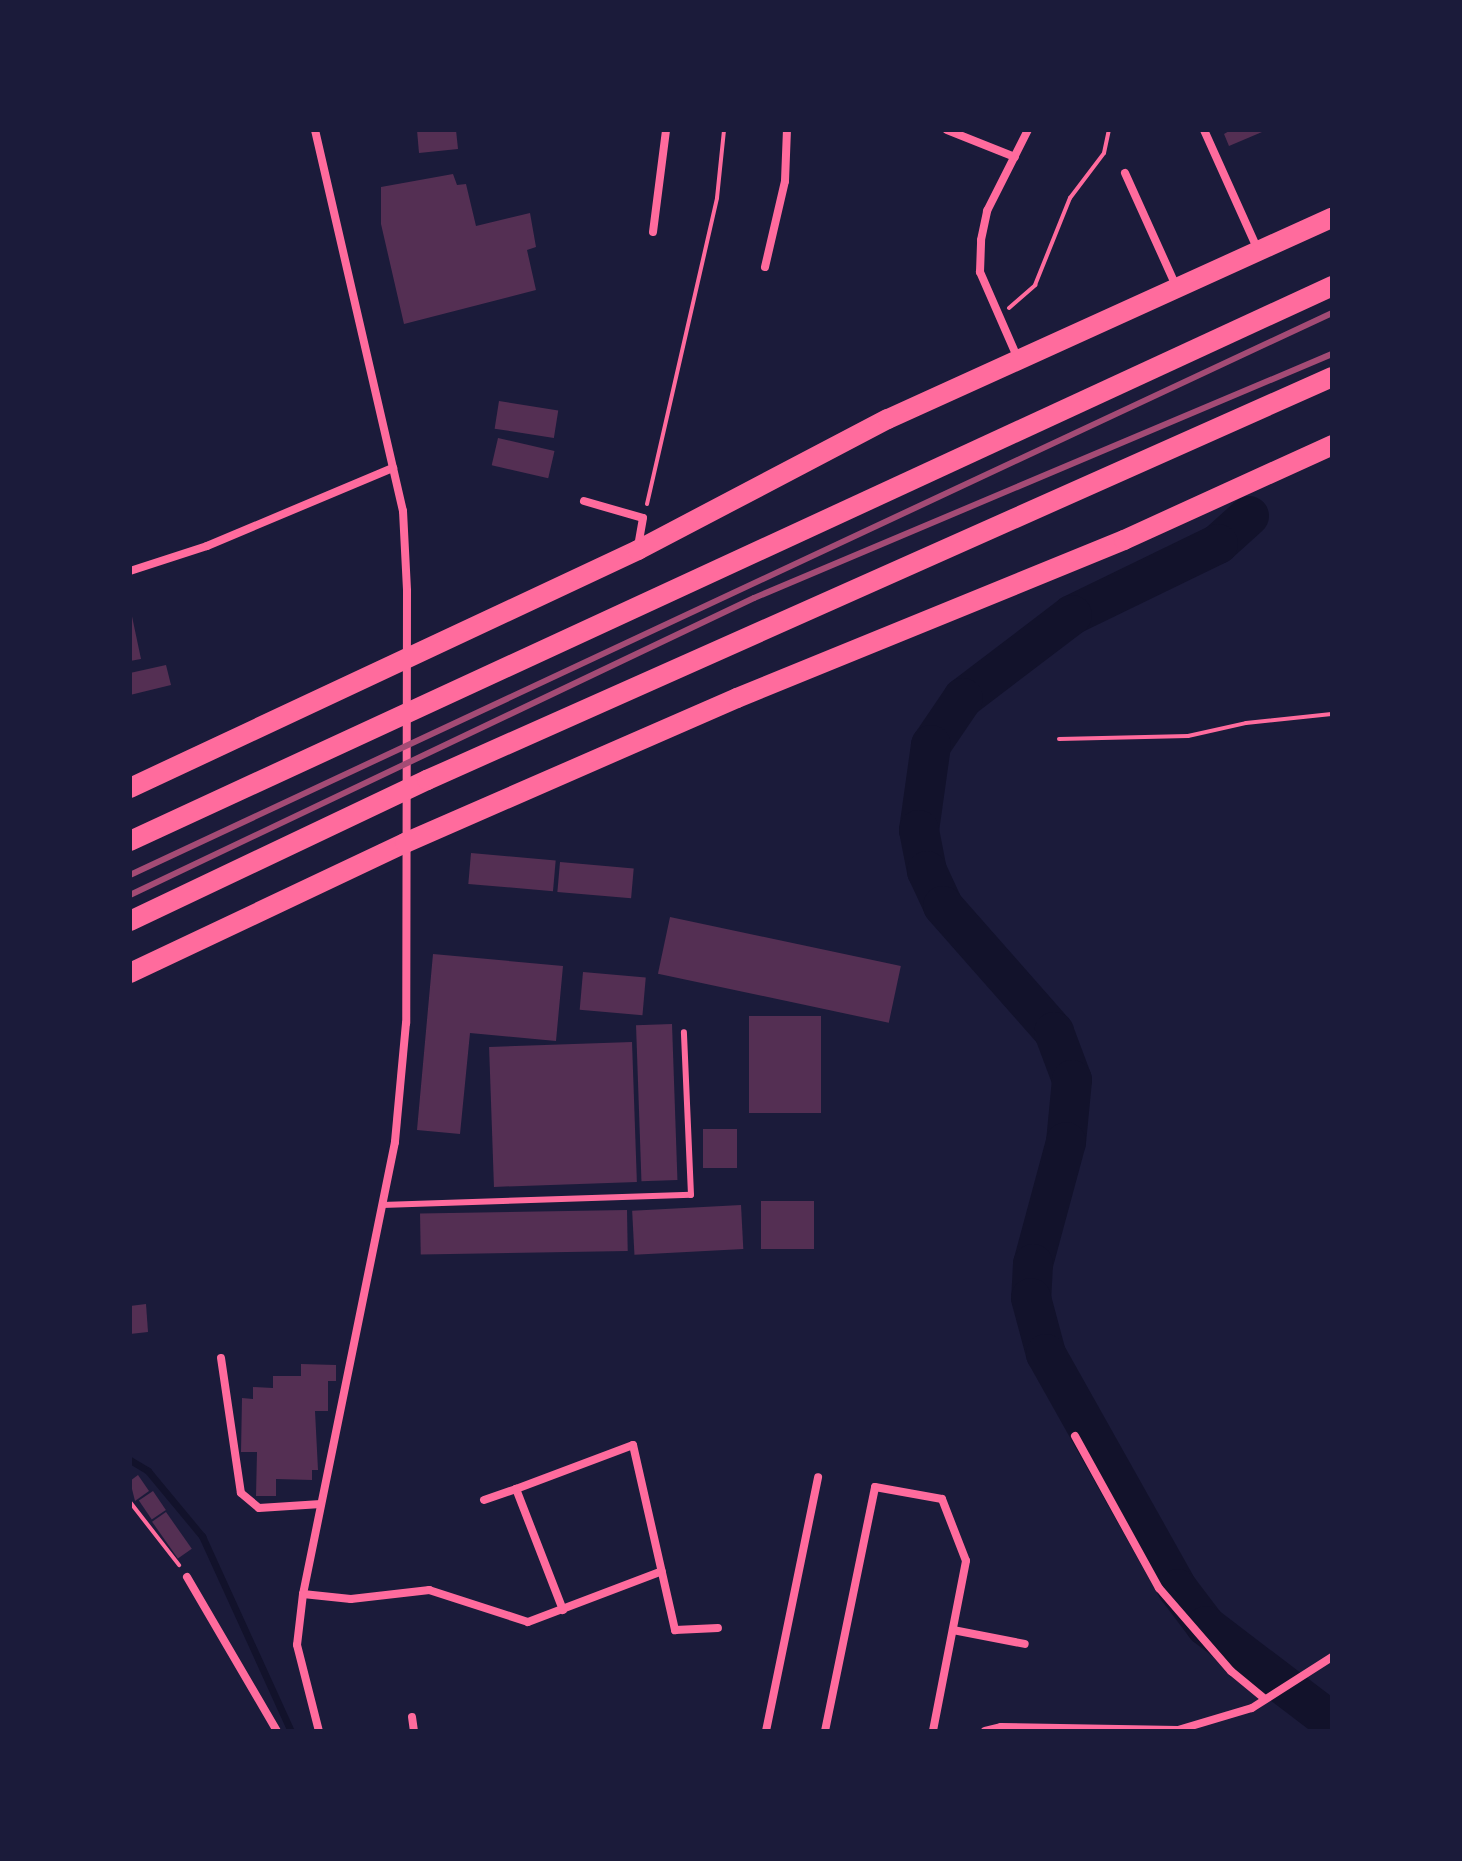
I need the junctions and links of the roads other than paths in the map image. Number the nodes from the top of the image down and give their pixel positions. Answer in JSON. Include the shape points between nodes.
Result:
{"nodes":[{"id":1,"x":315,"y":130,"type":"edge"},
{"id":2,"x":666,"y":130,"type":"edge"},
{"id":3,"x":787,"y":130,"type":"edge"},
{"id":4,"x":947,"y":130,"type":"edge"},
{"id":5,"x":1028,"y":130,"type":"edge"},
{"id":6,"x":1204,"y":130,"type":"edge"},
{"id":7,"x":1015,"y":157,"type":"junction"},
{"id":8,"x":1125,"y":173,"type":"dead end"},
{"id":9,"x":1332,"y":218,"type":"edge"},
{"id":10,"x":653,"y":232,"type":"dead end"},
{"id":11,"x":1258,"y":251,"type":"junction"},
{"id":12,"x":765,"y":267,"type":"dead end"},
{"id":13,"x":1332,"y":286,"type":"edge"},
{"id":14,"x":1177,"y":288,"type":"junction"},
{"id":15,"x":1019,"y":359,"type":"junction"},
{"id":16,"x":1332,"y":377,"type":"edge"},
{"id":17,"x":1332,"y":445,"type":"edge"},
{"id":18,"x":393,"y":468,"type":"junction"},
{"id":19,"x":584,"y":501,"type":"dead end"},
{"id":20,"x":638,"y":550,"type":"junction"},
{"id":21,"x":130,"y":571,"type":"edge"},
{"id":22,"x":405,"y":660,"type":"junction"},
{"id":23,"x":130,"y":788,"type":"edge"},
{"id":24,"x":130,"y":841,"type":"edge"},
{"id":25,"x":405,"y":843,"type":"junction"},
{"id":26,"x":130,"y":921,"type":"edge"},
{"id":27,"x":130,"y":973,"type":"edge"},
{"id":28,"x":684,"y":1032,"type":"dead end"},
{"id":29,"x":382,"y":1205,"type":"junction"},
{"id":30,"x":221,"y":1358,"type":"dead end"},
{"id":31,"x":1075,"y":1436,"type":"dead end"},
{"id":32,"x":818,"y":1477,"type":"dead end"},
{"id":33,"x":516,"y":1489,"type":"junction"},
{"id":34,"x":484,"y":1500,"type":"dead end"},
{"id":35,"x":321,"y":1504,"type":"junction"},
{"id":36,"x":662,"y":1571,"type":"junction"},
{"id":37,"x":187,"y":1577,"type":"road end"},
{"id":38,"x":303,"y":1594,"type":"junction"},
{"id":39,"x":563,"y":1610,"type":"junction"},
{"id":40,"x":718,"y":1628,"type":"dead end"},
{"id":41,"x":953,"y":1630,"type":"junction"},
{"id":42,"x":1025,"y":1644,"type":"dead end"},
{"id":43,"x":1332,"y":1657,"type":"edge"},
{"id":44,"x":1268,"y":1697,"type":"junction"},
{"id":45,"x":412,"y":1717,"type":"dead end"},
{"id":46,"x":1179,"y":1730,"type":"edge"},
{"id":47,"x":277,"y":1731,"type":"edge"},
{"id":48,"x":319,"y":1731,"type":"edge"},
{"id":49,"x":414,"y":1731,"type":"edge"},
{"id":50,"x":766,"y":1731,"type":"edge"},
{"id":51,"x":825,"y":1731,"type":"edge"},
{"id":52,"x":933,"y":1731,"type":"edge"},
{"id":53,"x":985,"y":1731,"type":"edge"}],
"edges":[{"from":1,"to":18,"type":"street"},
{"from":2,"to":10,"type":"street"},
{"from":3,"to":12,"type":"street","via":[[785,181]]},
{"from":4,"to":7,"type":"street"},
{"from":5,"to":7,"type":"street"},
{"from":6,"to":11,"type":"street"},
{"from":7,"to":15,"type":"street","via":[[987,211],[980,272]]},
{"from":8,"to":14,"type":"street"},
{"from":9,"to":11,"type":"main road"},
{"from":11,"to":14,"type":"main road"},
{"from":13,"to":24,"type":"main road"},
{"from":14,"to":15,"type":"main road"},
{"from":15,"to":20,"type":"main road","via":[[888,419]]},
{"from":16,"to":26,"type":"main road","via":[[427,780]]},
{"from":17,"to":25,"type":"main road","via":[[1124,540],[737,698]]},
{"from":18,"to":21,"type":"street","via":[[207,546]]},
{"from":18,"to":22,"type":"street","via":[[403,511]]},
{"from":19,"to":20,"type":"street","via":[[643,518]]},
{"from":20,"to":22,"type":"main road"},
{"from":22,"to":23,"type":"main road"},
{"from":22,"to":25,"type":"street"},
{"from":25,"to":27,"type":"main road"},
{"from":25,"to":29,"type":"street","via":[[406,1023],[395,1142]]},
{"from":28,"to":29,"type":"lane","via":[[691,1195]]},
{"from":29,"to":35,"type":"street"},
{"from":30,"to":35,"type":"street","via":[[241,1493],[259,1508]]},
{"from":31,"to":44,"type":"street","via":[[1159,1588],[1223,1662]]},
{"from":32,"to":50,"type":"street"},
{"from":33,"to":34,"type":"street"},
{"from":33,"to":36,"type":"street","via":[[633,1445]]},
{"from":33,"to":39,"type":"street"},
{"from":35,"to":38,"type":"street"},
{"from":36,"to":39,"type":"street"},
{"from":36,"to":40,"type":"street","via":[[675,1630]]},
{"from":37,"to":47,"type":"street"},
{"from":38,"to":39,"type":"street","via":[[351,1599],[429,1590],[528,1622]]},
{"from":38,"to":48,"type":"street","via":[[297,1645]]},
{"from":41,"to":42,"type":"street"},
{"from":41,"to":51,"type":"street","via":[[966,1561],[942,1499],[875,1487]]},
{"from":41,"to":52,"type":"street"},
{"from":43,"to":44,"type":"street"},
{"from":44,"to":46,"type":"street","via":[[1252,1708]]},
{"from":45,"to":49,"type":"street"},
{"from":46,"to":53,"type":"street"}]}
